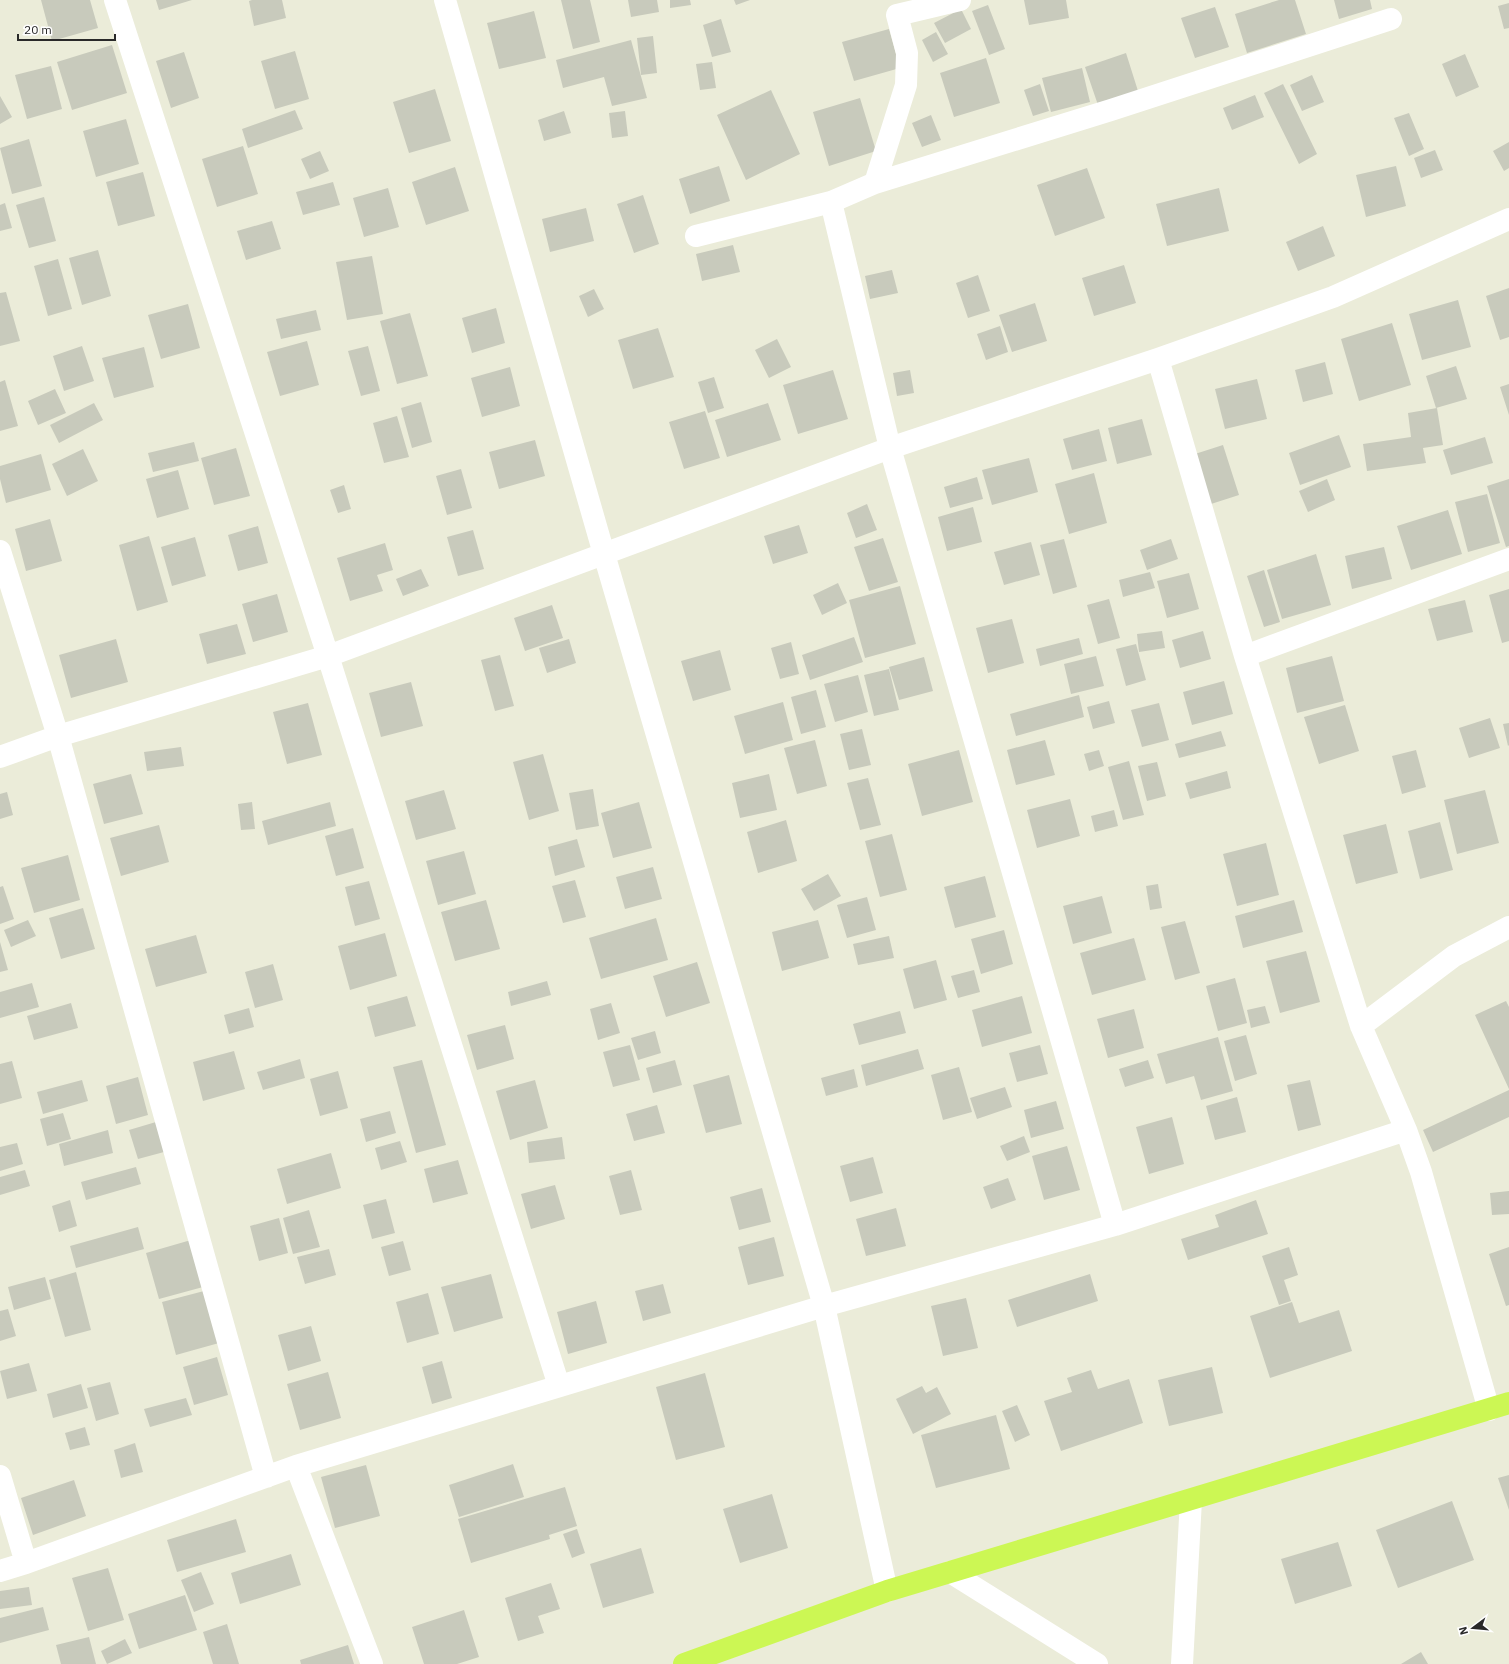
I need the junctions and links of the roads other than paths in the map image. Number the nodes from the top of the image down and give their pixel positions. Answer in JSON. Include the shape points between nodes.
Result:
{"nodes":[{"id":1,"x":115,"y":0,"type":"edge"},
{"id":2,"x":445,"y":0,"type":"edge"},
{"id":3,"x":960,"y":0,"type":"edge"},
{"id":4,"x":892,"y":8,"type":"edge"},
{"id":5,"x":1391,"y":19,"type":"dead end"},
{"id":6,"x":875,"y":183,"type":"junction"},
{"id":7,"x":831,"y":202,"type":"junction"},
{"id":8,"x":1509,"y":219,"type":"edge"},
{"id":9,"x":696,"y":236,"type":"dead end"},
{"id":10,"x":1158,"y":359,"type":"junction"},
{"id":11,"x":890,"y":448,"type":"junction"},
{"id":12,"x":0,"y":551,"type":"edge"},
{"id":13,"x":604,"y":554,"type":"junction"},
{"id":14,"x":1509,"y":560,"type":"edge"},
{"id":15,"x":328,"y":656,"type":"junction"},
{"id":16,"x":1245,"y":656,"type":"junction"},
{"id":17,"x":58,"y":736,"type":"junction"},
{"id":18,"x":0,"y":756,"type":"edge"},
{"id":19,"x":1509,"y":927,"type":"edge"},
{"id":20,"x":1361,"y":1026,"type":"junction"},
{"id":21,"x":1406,"y":1130,"type":"junction"},
{"id":22,"x":1115,"y":1225,"type":"junction"},
{"id":23,"x":824,"y":1306,"type":"junction"},
{"id":24,"x":559,"y":1386,"type":"junction"},
{"id":25,"x":1499,"y":1406,"type":"edge"},
{"id":26,"x":296,"y":1466,"type":"junction"},
{"id":27,"x":0,"y":1476,"type":"edge"},
{"id":28,"x":266,"y":1477,"type":"junction"},
{"id":29,"x":1191,"y":1500,"type":"junction"},
{"id":30,"x":26,"y":1563,"type":"junction"},
{"id":31,"x":0,"y":1570,"type":"edge"},
{"id":32,"x":950,"y":1572,"type":"junction"},
{"id":33,"x":887,"y":1590,"type":"junction"},
{"id":34,"x":372,"y":1664,"type":"edge"},
{"id":35,"x":684,"y":1664,"type":"edge"},
{"id":36,"x":1097,"y":1664,"type":"edge"},
{"id":37,"x":1182,"y":1664,"type":"edge"}],
"edges":[{"from":1,"to":15,"type":"street"},
{"from":2,"to":13,"type":"street"},
{"from":3,"to":4,"type":"street"},
{"from":4,"to":6,"type":"street","via":[[907,53],[906,85]]},
{"from":5,"to":6,"type":"street"},
{"from":6,"to":7,"type":"street"},
{"from":7,"to":9,"type":"street"},
{"from":7,"to":11,"type":"street"},
{"from":8,"to":10,"type":"street","via":[[1333,297]]},
{"from":10,"to":11,"type":"street"},
{"from":10,"to":16,"type":"street"},
{"from":11,"to":13,"type":"street"},
{"from":11,"to":22,"type":"street"},
{"from":12,"to":17,"type":"street"},
{"from":13,"to":15,"type":"street"},
{"from":13,"to":23,"type":"street"},
{"from":14,"to":16,"type":"street"},
{"from":15,"to":17,"type":"street"},
{"from":15,"to":24,"type":"street"},
{"from":16,"to":20,"type":"street"},
{"from":17,"to":18,"type":"street"},
{"from":17,"to":28,"type":"street"},
{"from":19,"to":20,"type":"street","via":[[1454,956]]},
{"from":20,"to":21,"type":"street"},
{"from":21,"to":22,"type":"street"},
{"from":21,"to":25,"type":"street"},
{"from":22,"to":23,"type":"street"},
{"from":23,"to":24,"type":"street"},
{"from":23,"to":33,"type":"street"},
{"from":24,"to":26,"type":"street"},
{"from":25,"to":29,"type":"main road"},
{"from":26,"to":28,"type":"street"},
{"from":26,"to":34,"type":"street"},
{"from":27,"to":30,"type":"street"},
{"from":28,"to":30,"type":"street"},
{"from":29,"to":32,"type":"main road"},
{"from":29,"to":37,"type":"street"},
{"from":30,"to":31,"type":"street"},
{"from":32,"to":33,"type":"main road"},
{"from":32,"to":36,"type":"street"},
{"from":33,"to":35,"type":"main road"}]}
